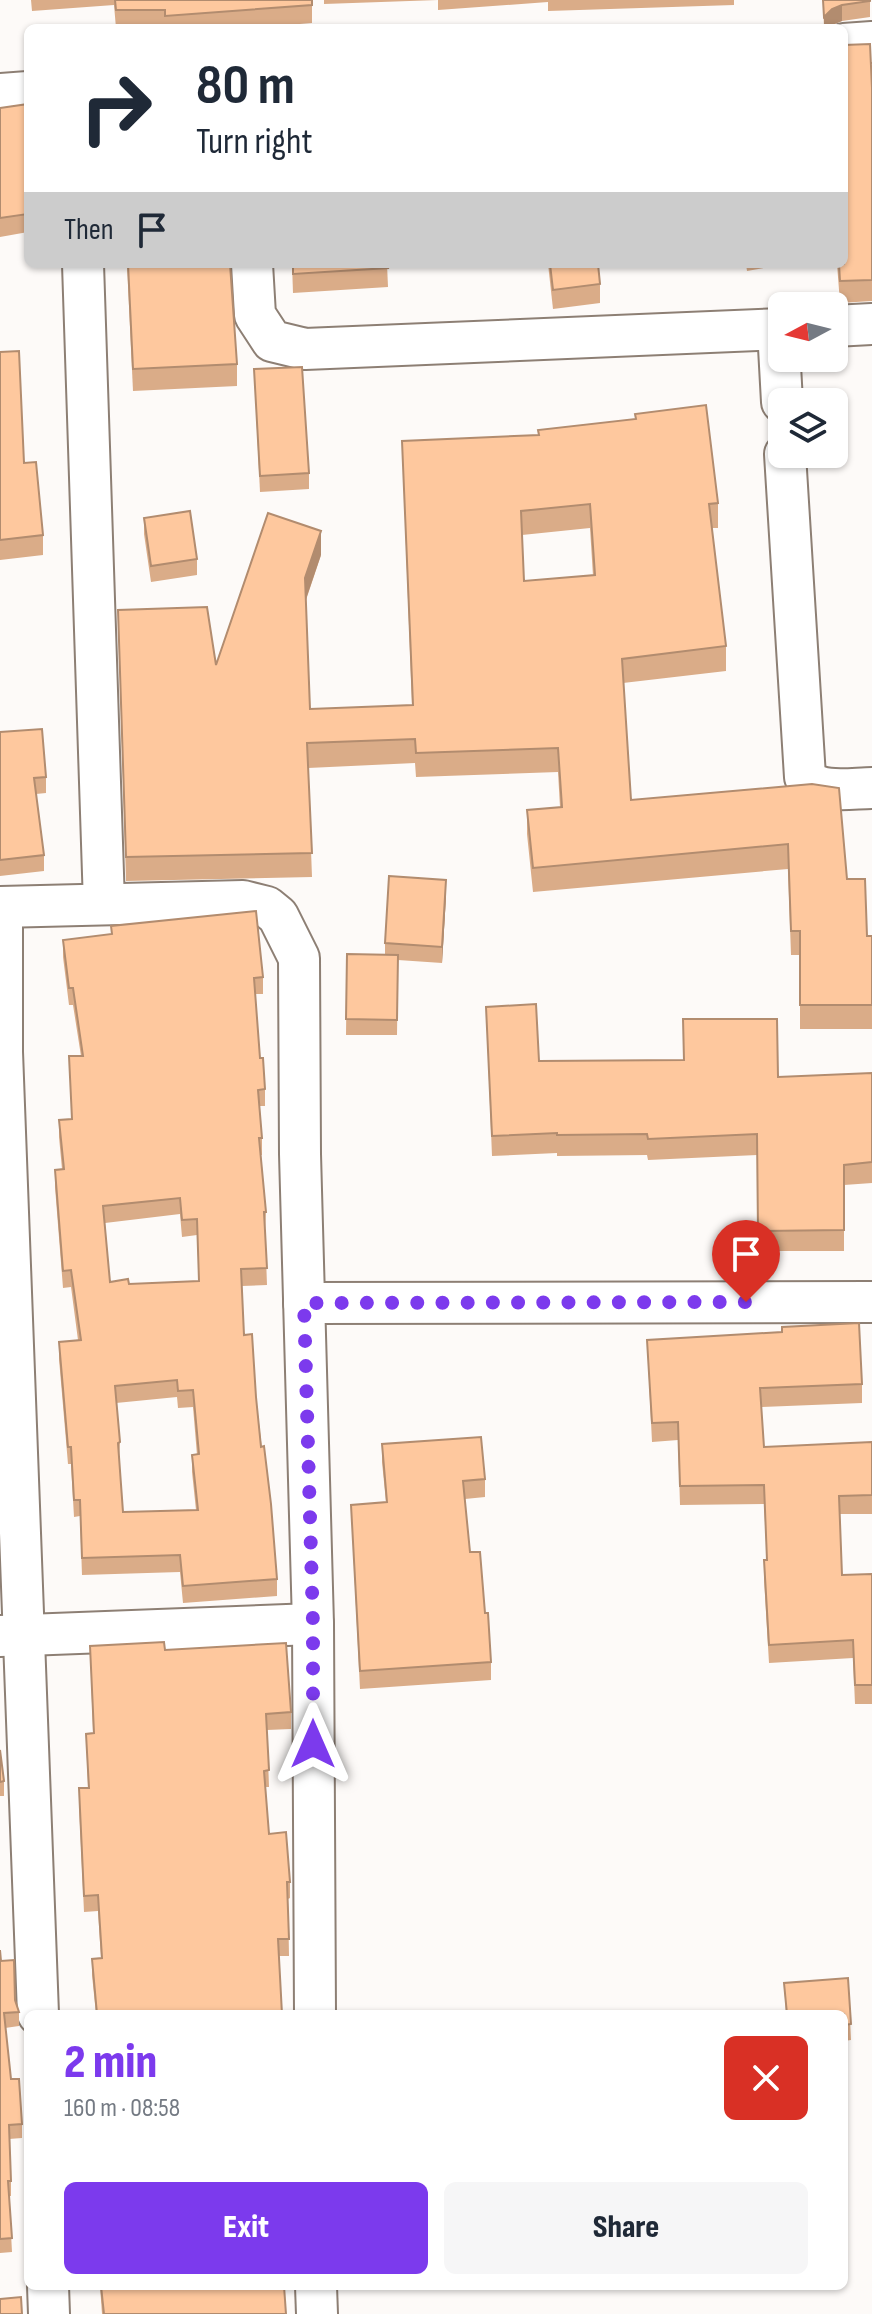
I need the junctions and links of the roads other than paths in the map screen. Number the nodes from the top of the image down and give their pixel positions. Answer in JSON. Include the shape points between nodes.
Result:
{"nodes":[{"id":1,"x":872,"y":42,"type":"edge"},
{"id":2,"x":848,"y":44,"type":"edge"},
{"id":3,"x":24,"y":92,"type":"edge"},
{"id":4,"x":0,"y":94,"type":"edge"},
{"id":5,"x":83,"y":268,"type":"edge"},
{"id":6,"x":252,"y":268,"type":"edge"},
{"id":7,"x":872,"y":324,"type":"edge"},
{"id":8,"x":848,"y":325,"type":"edge"},
{"id":9,"x":768,"y":330,"type":"edge"},
{"id":10,"x":786,"y":468,"type":"edge"},
{"id":11,"x":872,"y":788,"type":"edge"},
{"id":12,"x":104,"y":904,"type":"junction"},
{"id":13,"x":1,"y":907,"type":"edge"},
{"id":14,"x":872,"y":1302,"type":"edge"},
{"id":15,"x":304,"y":1303,"type":"junction"},
{"id":16,"x":313,"y":1624,"type":"junction"},
{"id":17,"x":12,"y":1636,"type":"edge"},
{"id":18,"x":38,"y":2010,"type":"edge"},
{"id":19,"x":315,"y":2010,"type":"edge"},
{"id":20,"x":48,"y":2290,"type":"edge"},
{"id":21,"x":316,"y":2290,"type":"edge"},
{"id":22,"x":49,"y":2314,"type":"edge"},
{"id":23,"x":317,"y":2314,"type":"edge"}],
"edges":[{"from":1,"to":2,"type":"street"},
{"from":3,"to":4,"type":"street"},
{"from":5,"to":12,"type":"street"},
{"from":6,"to":9,"type":"street","via":[[255,315],[272,341],[305,349]]},
{"from":7,"to":8,"type":"street"},
{"from":10,"to":11,"type":"street","via":[[805,777],[819,788]]},
{"from":12,"to":13,"type":"street"},
{"from":12,"to":15,"type":"street","via":[[243,901],[267,907],[291,938],[299,958]]},
{"from":13,"to":17,"type":"street"},
{"from":14,"to":15,"type":"street"},
{"from":15,"to":16,"type":"street"},
{"from":16,"to":17,"type":"street"},
{"from":16,"to":19,"type":"street"},
{"from":17,"to":18,"type":"street"},
{"from":20,"to":22,"type":"street"},
{"from":21,"to":23,"type":"street"}]}
